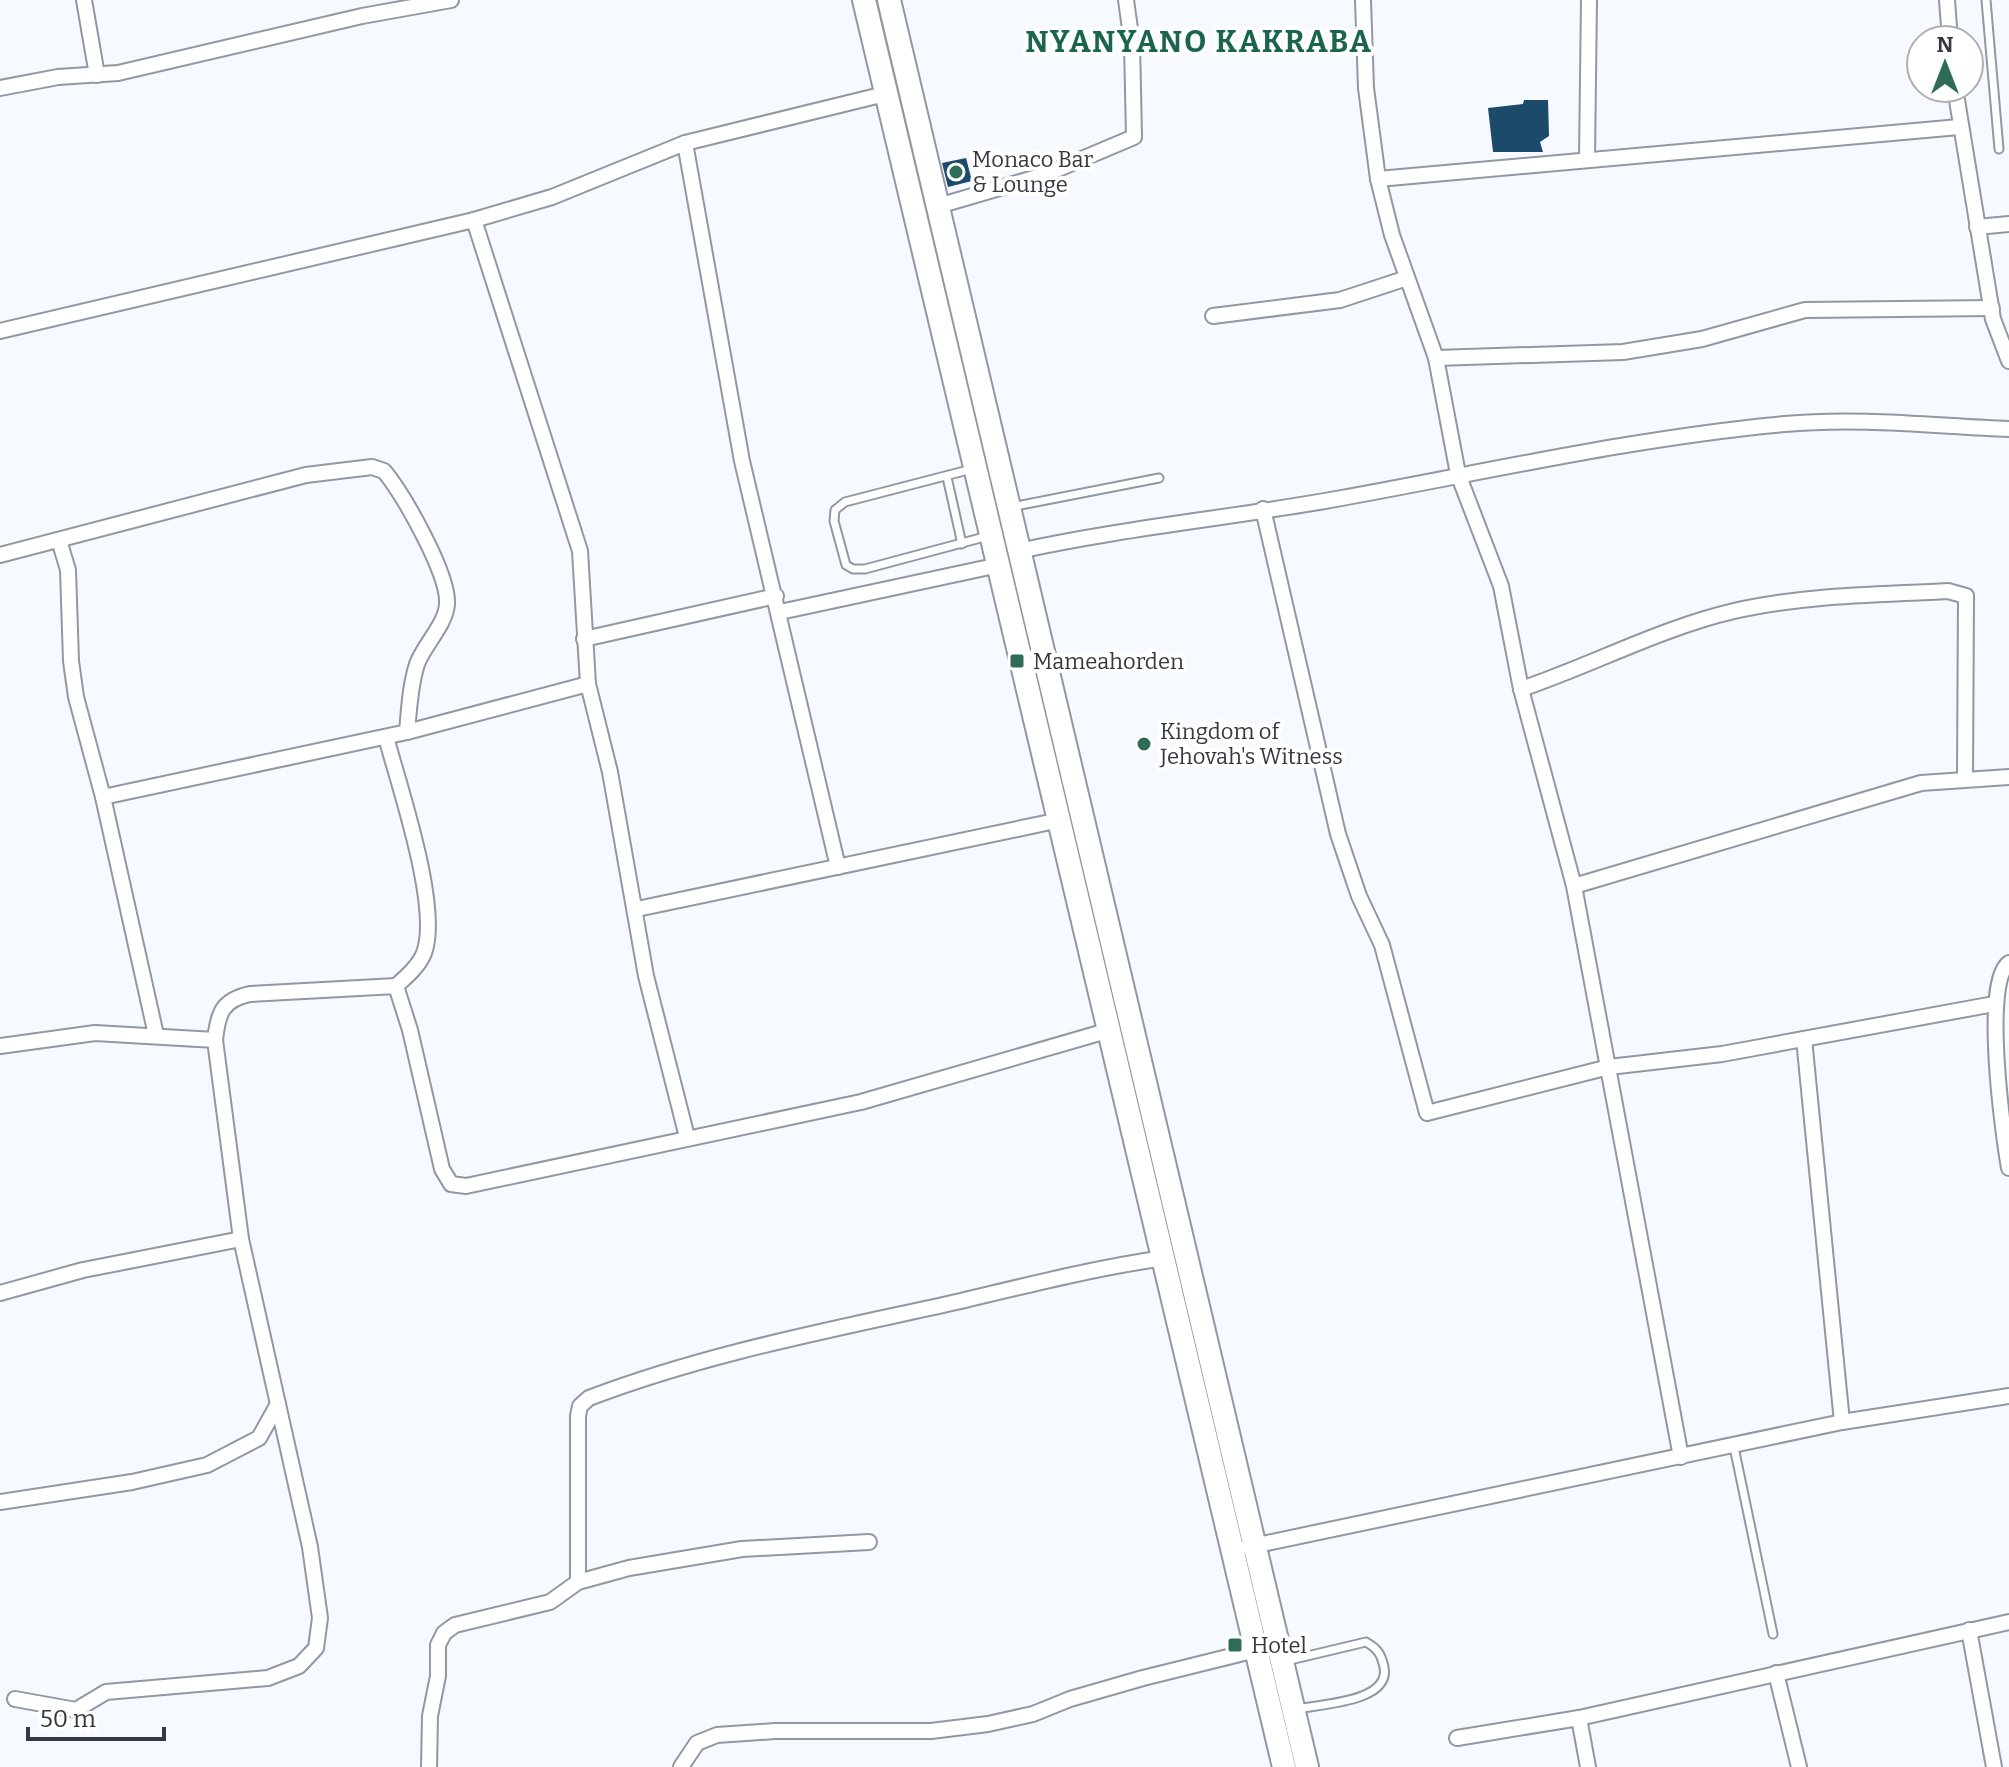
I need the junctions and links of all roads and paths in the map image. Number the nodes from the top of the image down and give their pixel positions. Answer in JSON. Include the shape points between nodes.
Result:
{"nodes":[{"id":1,"x":84,"y":0,"type":"edge"},
{"id":2,"x":451,"y":0,"type":"edge"},
{"id":3,"x":864,"y":0,"type":"edge"},
{"id":4,"x":889,"y":0,"type":"edge"},
{"id":5,"x":1126,"y":0,"type":"edge"},
{"id":6,"x":1363,"y":0,"type":"edge"},
{"id":7,"x":1589,"y":0,"type":"edge"},
{"id":8,"x":1947,"y":0,"type":"edge"},
{"id":9,"x":1986,"y":0,"type":"edge"},
{"id":10,"x":1949,"y":24,"type":"edge"},
{"id":11,"x":97,"y":75,"type":"junction"},
{"id":12,"x":0,"y":88,"type":"edge"},
{"id":13,"x":889,"y":93,"type":"junction"},
{"id":14,"x":1957,"y":104,"type":"edge"},
{"id":15,"x":1959,"y":127,"type":"junction"},
{"id":16,"x":685,"y":143,"type":"junction"},
{"id":17,"x":1999,"y":149,"type":"dead end"},
{"id":18,"x":1587,"y":158,"type":"junction"},
{"id":19,"x":1378,"y":179,"type":"junction"},
{"id":20,"x":938,"y":206,"type":"junction"},
{"id":21,"x":474,"y":220,"type":"junction"},
{"id":22,"x":2009,"y":224,"type":"edge"},
{"id":23,"x":1977,"y":227,"type":"junction"},
{"id":24,"x":1407,"y":278,"type":"junction"},
{"id":25,"x":1992,"y":308,"type":"junction"},
{"id":26,"x":1213,"y":316,"type":"dead end"},
{"id":27,"x":0,"y":331,"type":"edge"},
{"id":28,"x":1436,"y":358,"type":"junction"},
{"id":29,"x":2009,"y":361,"type":"edge"},
{"id":30,"x":2009,"y":429,"type":"edge"},
{"id":31,"x":978,"y":468,"type":"junction"},
{"id":32,"x":1458,"y":474,"type":"junction"},
{"id":33,"x":947,"y":477,"type":"junction"},
{"id":34,"x":1159,"y":478,"type":"dead end"},
{"id":35,"x":1008,"y":507,"type":"junction"},
{"id":36,"x":1263,"y":509,"type":"junction"},
{"id":37,"x":992,"y":535,"type":"junction"},
{"id":38,"x":59,"y":540,"type":"junction"},
{"id":39,"x":962,"y":544,"type":"junction"},
{"id":40,"x":1019,"y":551,"type":"junction"},
{"id":41,"x":0,"y":555,"type":"edge"},
{"id":42,"x":999,"y":565,"type":"junction"},
{"id":43,"x":776,"y":596,"type":"junction"},
{"id":44,"x":780,"y":612,"type":"junction"},
{"id":45,"x":584,"y":639,"type":"junction"},
{"id":46,"x":588,"y":684,"type":"junction"},
{"id":47,"x":1521,"y":689,"type":"junction"},
{"id":48,"x":407,"y":732,"type":"junction"},
{"id":49,"x":386,"y":737,"type":"junction"},
{"id":50,"x":1965,"y":777,"type":"junction"},
{"id":51,"x":2009,"y":777,"type":"edge"},
{"id":52,"x":103,"y":797,"type":"junction"},
{"id":53,"x":1060,"y":820,"type":"junction"},
{"id":54,"x":838,"y":867,"type":"junction"},
{"id":55,"x":1574,"y":886,"type":"junction"},
{"id":56,"x":637,"y":909,"type":"junction"},
{"id":57,"x":2009,"y":963,"type":"edge"},
{"id":58,"x":396,"y":986,"type":"junction"},
{"id":59,"x":1994,"y":1004,"type":"junction"},
{"id":60,"x":1110,"y":1030,"type":"junction"},
{"id":61,"x":156,"y":1035,"type":"junction"},
{"id":62,"x":1804,"y":1039,"type":"junction"},
{"id":63,"x":215,"y":1040,"type":"junction"},
{"id":64,"x":0,"y":1046,"type":"edge"},
{"id":65,"x":1609,"y":1067,"type":"junction"},
{"id":66,"x":687,"y":1137,"type":"junction"},
{"id":67,"x":2009,"y":1168,"type":"edge"},
{"id":68,"x":241,"y":1239,"type":"junction"},
{"id":69,"x":1164,"y":1258,"type":"junction"},
{"id":70,"x":0,"y":1293,"type":"edge"},
{"id":71,"x":2009,"y":1396,"type":"edge"},
{"id":72,"x":278,"y":1404,"type":"junction"},
{"id":73,"x":1842,"y":1422,"type":"junction"},
{"id":74,"x":259,"y":1438,"type":"junction"},
{"id":75,"x":1734,"y":1447,"type":"junction"},
{"id":76,"x":286,"y":1449,"type":"junction"},
{"id":77,"x":1681,"y":1457,"type":"junction"},
{"id":78,"x":0,"y":1502,"type":"edge"},
{"id":79,"x":869,"y":1542,"type":"dead end"},
{"id":80,"x":1257,"y":1545,"type":"junction"},
{"id":81,"x":1231,"y":1549,"type":"junction"},
{"id":82,"x":578,"y":1582,"type":"junction"},
{"id":83,"x":2009,"y":1622,"type":"edge"},
{"id":84,"x":1969,"y":1630,"type":"junction"},
{"id":85,"x":1773,"y":1634,"type":"dead end"},
{"id":86,"x":1256,"y":1650,"type":"junction"},
{"id":87,"x":1284,"y":1662,"type":"junction"},
{"id":88,"x":1776,"y":1673,"type":"junction"},
{"id":89,"x":15,"y":1699,"type":"dead end"},
{"id":90,"x":1295,"y":1709,"type":"junction"},
{"id":91,"x":1579,"y":1718,"type":"junction"},
{"id":92,"x":1457,"y":1738,"type":"dead end"},
{"id":93,"x":429,"y":1767,"type":"edge"},
{"id":94,"x":681,"y":1767,"type":"edge"},
{"id":95,"x":1284,"y":1767,"type":"edge"},
{"id":96,"x":1307,"y":1767,"type":"edge"},
{"id":97,"x":1588,"y":1767,"type":"edge"},
{"id":98,"x":1799,"y":1767,"type":"edge"},
{"id":99,"x":1994,"y":1767,"type":"edge"}],
"edges":[{"from":1,"to":11,"type":"street"},
{"from":2,"to":11,"type":"street"},
{"from":3,"to":13,"type":"street"},
{"from":4,"to":20,"type":"street"},
{"from":5,"to":20,"type":"street","via":[[1134,137],[1044,175]]},
{"from":6,"to":19,"type":"street","via":[[1366,88]]},
{"from":7,"to":18,"type":"street"},
{"from":8,"to":10,"type":"street"},
{"from":9,"to":17,"type":"lane"},
{"from":11,"to":12,"type":"street"},
{"from":13,"to":16,"type":"street"},
{"from":13,"to":31,"type":"street"},
{"from":14,"to":15,"type":"street"},
{"from":15,"to":18,"type":"street"},
{"from":15,"to":23,"type":"street"},
{"from":16,"to":21,"type":"street","via":[[552,197]]},
{"from":16,"to":43,"type":"street","via":[[724,372]]},
{"from":18,"to":19,"type":"street"},
{"from":19,"to":24,"type":"street"},
{"from":20,"to":35,"type":"street"},
{"from":21,"to":27,"type":"street"},
{"from":21,"to":45,"type":"street","via":[[580,551]]},
{"from":22,"to":23,"type":"street"},
{"from":23,"to":25,"type":"street"},
{"from":24,"to":26,"type":"street","via":[[1340,300]]},
{"from":24,"to":28,"type":"street"},
{"from":25,"to":28,"type":"street","via":[[1805,310],[1702,339],[1623,352]]},
{"from":25,"to":29,"type":"street"},
{"from":28,"to":32,"type":"street"},
{"from":30,"to":32,"type":"street","via":[[1831,421],[1785,424]]},
{"from":31,"to":33,"type":"lane"},
{"from":31,"to":37,"type":"street"},
{"from":32,"to":36,"type":"street"},
{"from":32,"to":47,"type":"street","via":[[1501,586]]},
{"from":33,"to":39,"type":"lane"},
{"from":33,"to":39,"type":"lane","via":[[845,502],[835,510],[834,521],[846,565],[853,569]]},
{"from":34,"to":35,"type":"lane"},
{"from":35,"to":40,"type":"street"},
{"from":36,"to":40,"type":"street"},
{"from":36,"to":65,"type":"street","via":[[1338,834],[1382,945],[1427,1113]]},
{"from":37,"to":39,"type":"lane"},
{"from":37,"to":42,"type":"street"},
{"from":38,"to":41,"type":"street"},
{"from":38,"to":48,"type":"street","via":[[306,475],[372,467],[384,471],[419,527],[448,602],[416,667]]},
{"from":38,"to":52,"type":"street","via":[[68,570],[76,697]]},
{"from":40,"to":80,"type":"street"},
{"from":42,"to":44,"type":"street"},
{"from":42,"to":53,"type":"street"},
{"from":43,"to":44,"type":"street"},
{"from":43,"to":45,"type":"street"},
{"from":44,"to":54,"type":"street"},
{"from":45,"to":46,"type":"street"},
{"from":46,"to":48,"type":"street"},
{"from":46,"to":56,"type":"street"},
{"from":47,"to":50,"type":"street","via":[[1735,611],[1948,591],[1966,596]]},
{"from":47,"to":55,"type":"street"},
{"from":48,"to":49,"type":"street"},
{"from":49,"to":52,"type":"street"},
{"from":49,"to":58,"type":"street","via":[[420,869],[428,939],[423,956]]},
{"from":50,"to":51,"type":"street"},
{"from":50,"to":55,"type":"street","via":[[1921,783]]},
{"from":52,"to":61,"type":"street"},
{"from":53,"to":54,"type":"street"},
{"from":53,"to":60,"type":"street"},
{"from":54,"to":56,"type":"street"},
{"from":55,"to":65,"type":"street"},
{"from":56,"to":66,"type":"street","via":[[646,976]]},
{"from":57,"to":59,"type":"street","via":[[2000,974]]},
{"from":58,"to":63,"type":"street","via":[[235,997],[221,1008]]},
{"from":58,"to":66,"type":"street","via":[[437,1153],[451,1184],[482,1184]]},
{"from":59,"to":62,"type":"street"},
{"from":59,"to":67,"type":"street"},
{"from":60,"to":66,"type":"street","via":[[861,1102]]},
{"from":60,"to":69,"type":"street"},
{"from":61,"to":63,"type":"street"},
{"from":61,"to":64,"type":"street","via":[[95,1033]]},
{"from":62,"to":65,"type":"street"},
{"from":62,"to":73,"type":"street"},
{"from":63,"to":68,"type":"street"},
{"from":65,"to":77,"type":"street"},
{"from":68,"to":70,"type":"street","via":[[83,1270]]},
{"from":68,"to":72,"type":"street"},
{"from":69,"to":81,"type":"street"},
{"from":69,"to":82,"type":"street","via":[[838,1326],[589,1398],[578,1416]]},
{"from":71,"to":73,"type":"street"},
{"from":72,"to":74,"type":"street"},
{"from":72,"to":76,"type":"street"},
{"from":73,"to":75,"type":"street"},
{"from":74,"to":76,"type":"street"},
{"from":74,"to":78,"type":"street","via":[[179,1473]]},
{"from":75,"to":77,"type":"street"},
{"from":75,"to":85,"type":"lane"},
{"from":76,"to":89,"type":"street","via":[[310,1547],[320,1618],[316,1648],[299,1666],[268,1678],[106,1692],[76,1710]]},
{"from":77,"to":80,"type":"street"},
{"from":79,"to":82,"type":"street","via":[[717,1552]]},
{"from":80,"to":81,"type":"street"},
{"from":80,"to":87,"type":"street"},
{"from":81,"to":86,"type":"street"},
{"from":82,"to":93,"type":"street","via":[[550,1602],[455,1625],[444,1633],[430,1716]]},
{"from":83,"to":84,"type":"street"},
{"from":84,"to":88,"type":"street"},
{"from":84,"to":99,"type":"street"},
{"from":86,"to":94,"type":"street","via":[[988,1724],[931,1731],[717,1735],[697,1743]]},
{"from":86,"to":95,"type":"street"},
{"from":87,"to":90,"type":"street"},
{"from":87,"to":90,"type":"lane","via":[[1366,1642],[1378,1649],[1383,1663],[1386,1677],[1381,1687]]},
{"from":88,"to":91,"type":"street"},
{"from":88,"to":98,"type":"street"},
{"from":90,"to":96,"type":"street"},
{"from":91,"to":92,"type":"street"},
{"from":91,"to":97,"type":"street"}]}
